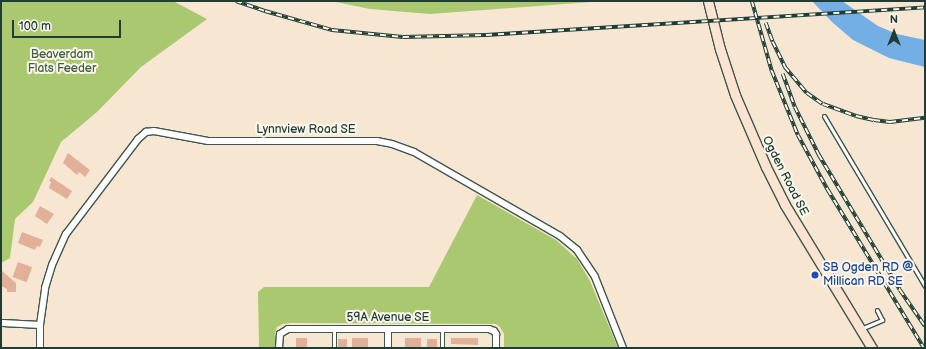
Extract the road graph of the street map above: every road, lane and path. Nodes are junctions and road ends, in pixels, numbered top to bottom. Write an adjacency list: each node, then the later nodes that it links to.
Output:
1 (708, 1): 10 (street, Ogden Road SE)
2 (824, 116): 3 (lane)
3 (925, 286)
4 (877, 310): 10 (lane)
5 (3, 323): 6 (street)
6 (40, 324): 11 (street, Lynnview Road SE); 17 (street, Lynnview Road SE)
7 (334, 329): 8 (street, 59A Avenue SE); 12 (street, 59A Avenue SE); 13 (lane)
8 (388, 329): 9 (street, 59A Avenue SE); 14 (street)
9 (442, 329): 15 (lane); 16 (street, 59A Avenue SE)
10 (861, 329): 18 (street, Ogden Road SE)
11 (40, 348)
12 (279, 348)
13 (334, 348)
14 (388, 348)
15 (442, 348)
16 (496, 348)
17 (624, 348)
18 (872, 348)

